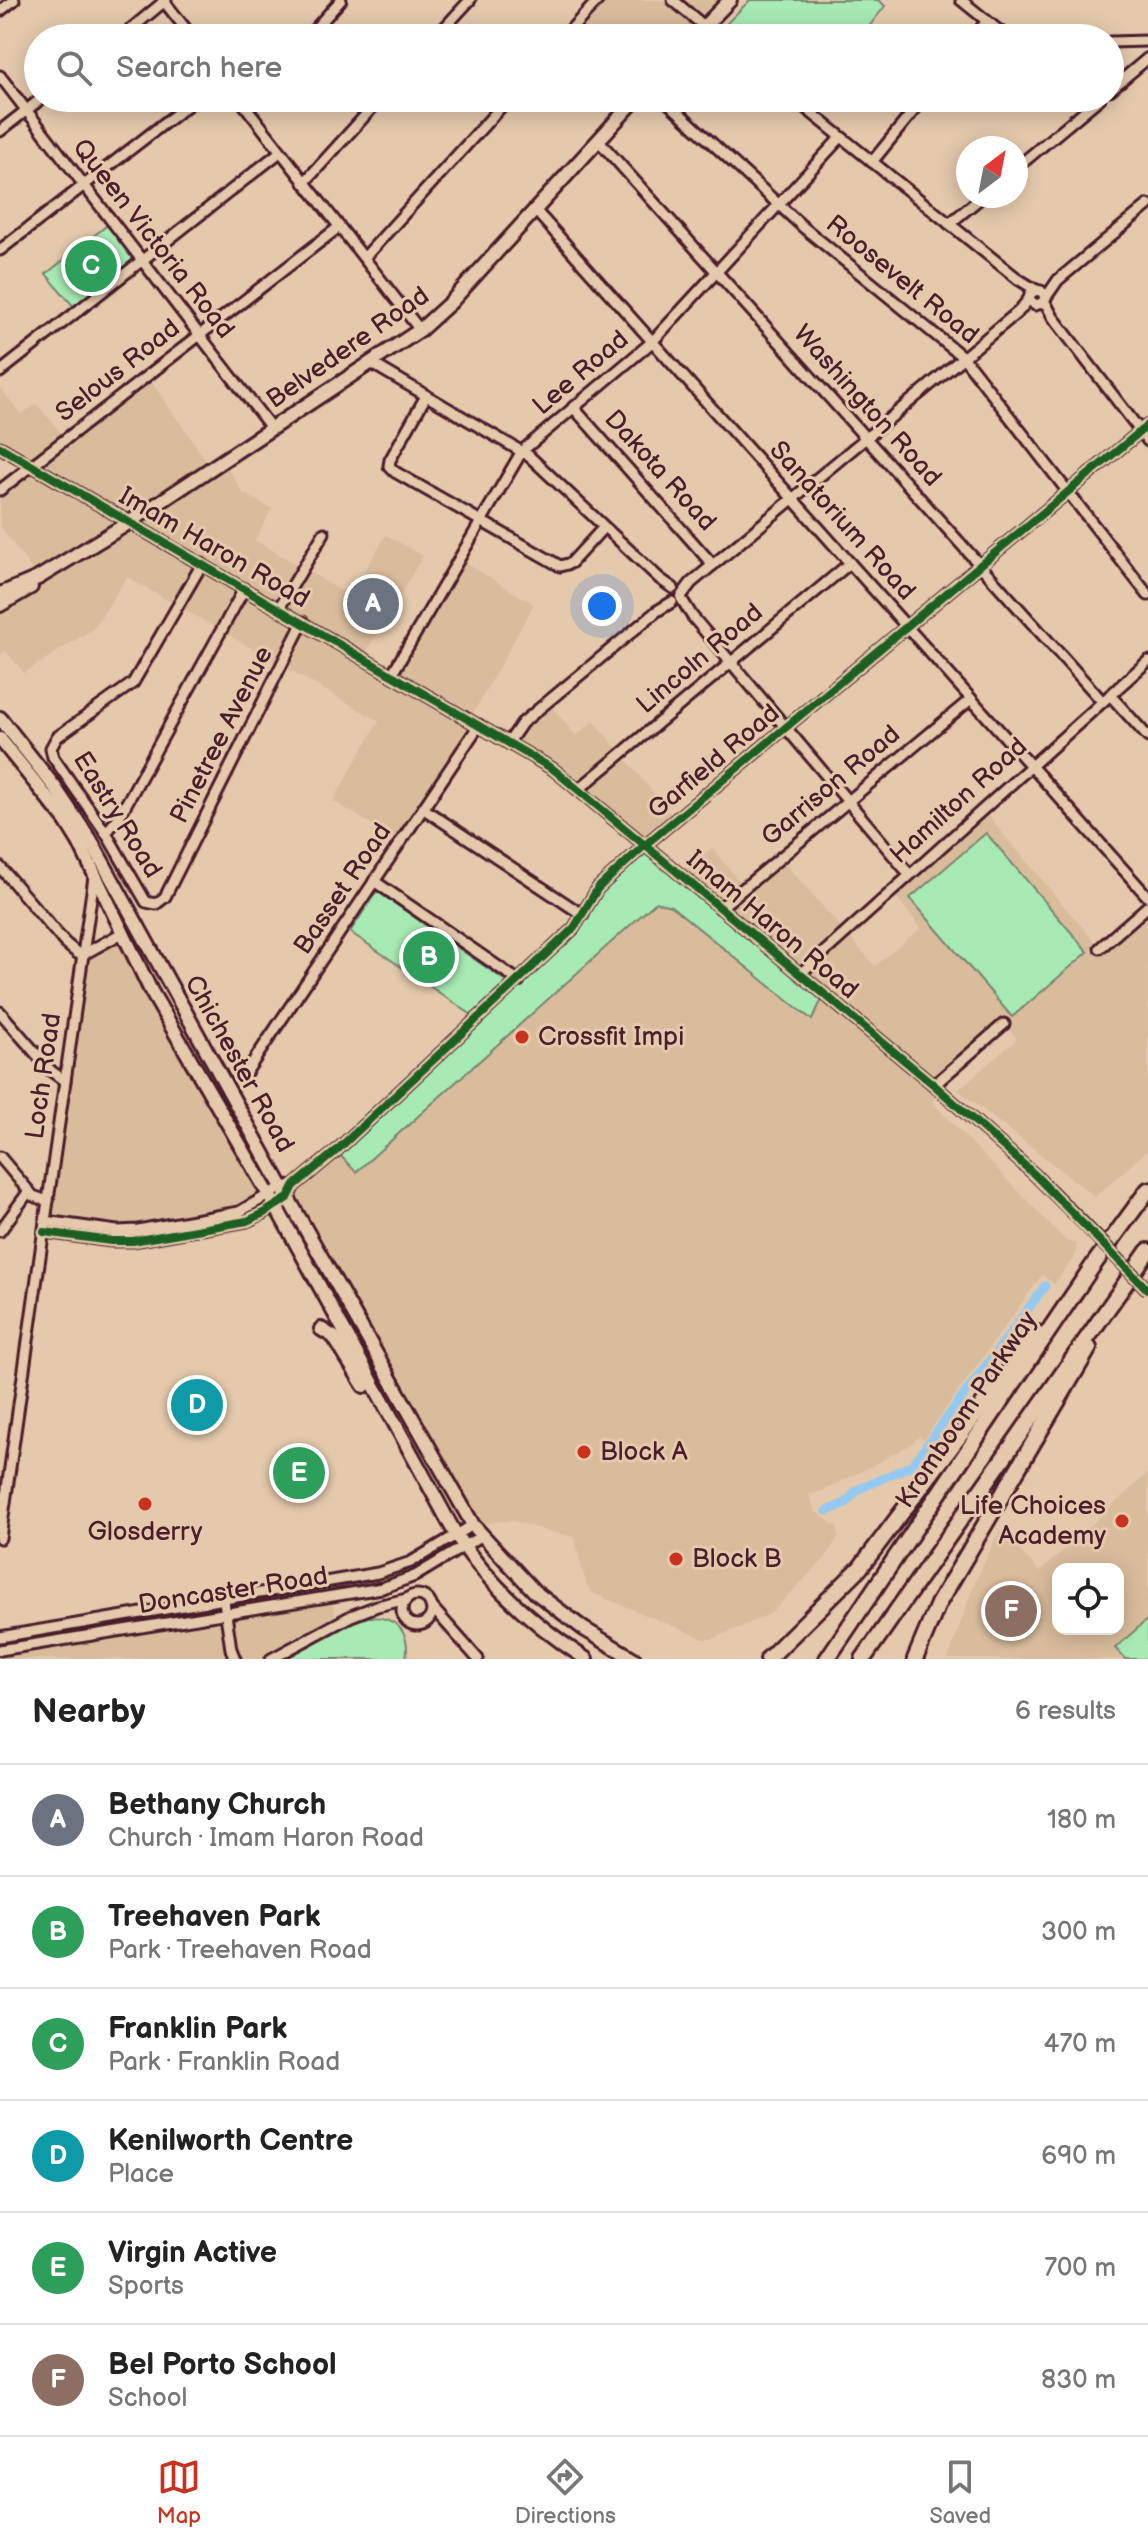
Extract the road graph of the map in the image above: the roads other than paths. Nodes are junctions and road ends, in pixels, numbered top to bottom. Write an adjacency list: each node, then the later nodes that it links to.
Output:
1 (14, 0): 9 (street)
2 (341, 0): 13 (street)
3 (470, 0): 14 (street)
4 (598, 0): 15 (street)
5 (673, 0): 16 (street)
6 (730, 0): 17 (main road)
7 (961, 0): 10 (street)
8 (165, 1): 11 (street); 12 (street)
9 (0, 11)
10 (987, 21): 18 (street); 19 (street)
11 (137, 24)
12 (182, 24)
13 (320, 24)
14 (448, 24)
15 (576, 24)
16 (701, 24)
17 (707, 24)
18 (985, 24)
19 (991, 24)
20 (1148, 41): 21 (street)
21 (1124, 42)
22 (1148, 58): 24 (street)
23 (0, 76): 25 (street, Queen Victoria Road)
24 (1124, 78)
25 (24, 106)
26 (24, 112): 37 (street)
27 (29, 112): 44 (street, Queen Victoria Road)
28 (179, 112): 44 (street)
29 (254, 112): 40 (street)
30 (368, 112): 43 (street)
31 (496, 112): 52 (street)
32 (621, 112): 39 (main road, Belvedere Road)
33 (678, 112): 45 (street, Roosevelt Road)
34 (810, 112): 38 (street)
35 (913, 112): 42 (street)
36 (1083, 112): 41 (street)
37 (0, 131)
38 (841, 137): 42 (street); 45 (street, Lee Road)
39 (598, 140): 48 (main road, Belvedere Road); 54 (street, Washington Road)
40 (280, 152): 43 (street); 53 (street)
41 (1028, 158)
42 (872, 162): 49 (street)
43 (304, 183): 50 (street)
44 (84, 185): 51 (street); 53 (street, Queen Victoria Road)
45 (779, 205): 54 (street, Lee Road); 59 (street, Roosevelt Road)
46 (1148, 205): 55 (street)
47 (968, 208): 49 (street)
48 (535, 210): 56 (main road, Belvedere Road); 58 (street, Sanatorium Road)
49 (949, 224): 55 (street)
50 (339, 227): 52 (street); 57 (street, Selous Road)
51 (0, 250)
52 (364, 258): 56 (street)
53 (141, 260): 57 (street, Queen Victoria Road); 61 (street)
54 (717, 272): 58 (street, Lee Road); 66 (street, Washington Road)
55 (1037, 298): 59 (street); 64 (street)
56 (420, 330): 60 (main road, Belvedere Road)
57 (200, 335): 65 (street, Queen Victoria Road); 70 (street, Selous Road)
58 (652, 342): 63 (street, Lee Road); 73 (street, Sanatorium Road)
59 (964, 358): 66 (street); 72 (street, Roosevelt Road)
60 (371, 363): 62 (street); 65 (main road, Belvedere Road)
61 (0, 372)
62 (426, 396): 69 (street); 75 (street)
63 (573, 407): 69 (street, Lee Road); 80 (street, Dakota Road)
64 (1144, 428): 67 (street); 72 (street, Garfield Road)
65 (272, 429): 74 (main road, Belvedere Road)
66 (866, 439): 73 (street); 81 (street, Washington Road)
67 (1148, 441)
68 (0, 447): 70 (street, Imam Haron Road)
69 (522, 451): 75 (street, Lee Road); 76 (street)
70 (33, 465): 71 (street, Selous Road); 74 (street, Imam Haron Road)
71 (0, 490)
72 (1069, 492): 81 (street, Garfield Road); 85 (street, Roosevelt Road)
73 (793, 499): 78 (street, Sanatorium Road); 80 (street)
74 (130, 522): 79 (street, Imam Haron Road); 82 (main road, Belvedere Road)
75 (481, 522): 76 (street); 93 (street, Lee Road)
76 (604, 527): 86 (street)
77 (324, 533): 88 (street)
78 (850, 563): 90 (street, Sanatorium Road); 92 (street, Lincoln Road)
79 (202, 564): 83 (street, Imam Haron Road); 106 (street, Eastry Road)
80 (713, 565): 86 (street)
81 (980, 565): 90 (street, Garfield Road); 94 (street, Washington Road)
82 (38, 578): 84 (main road, Belvedere Road); 87 (main road, Belvedere Road)
83 (244, 589): 88 (street, Imam Haron Road); 106 (street)
84 (0, 594)
85 (1148, 595)
86 (675, 596): 92 (street); 101 (street)
87 (0, 605)
88 (279, 608): 89 (street, Imam Haron Road)
89 (303, 622): 93 (street, Imam Haron Road); 113 (street, Pinetree Avenue)
90 (907, 627): 95 (street, Sanatorium Road); 98 (street, Garfield Road)
91 (1148, 661): 94 (street, Hamilton Road)
92 (731, 662): 98 (street); 103 (street, Lincoln Road)
93 (392, 674): 97 (street, Imam Haron Road)
94 (1106, 698): 99 (street, Washington Road); 102 (street, Hamilton Road)
95 (971, 699): 102 (street, Sanatorium Road); 104 (street, Garrison Road)
96 (0, 718): 128 (main road, Chichester Road)
97 (479, 725): 101 (street, Imam Haron Road); 105 (street, Basset Road)
98 (786, 727): 104 (street); 107 (street, Garfield Road)
99 (1148, 737)
100 (0, 739): 109 (main road, Chichester Road)
101 (509, 742): 103 (street, Imam Haron Road)
102 (1031, 766): 110 (street, Hamilton Road); 112 (street, Sanatorium Road)
103 (578, 790): 107 (street, Imam Haron Road)
104 (848, 802): 110 (street); 115 (street, Garrison Road)
105 (424, 809): 111 (street, Basset Road); 116 (street)
106 (106, 833): 113 (street, Eastry Road)
107 (645, 845): 115 (street, Imam Haron Road); 116 (street, Garfield Road)
108 (0, 867): 119 (street)
109 (94, 874): 117 (main road, Chichester Road); 119 (street, Loch Road)
110 (909, 874): 120 (street, Hamilton Road)
111 (374, 881): 121 (street); 124 (street, Basset Road)
112 (1148, 897)
113 (152, 904)
114 (1148, 906): 118 (street)
115 (720, 908): 120 (street, Imam Haron Road)
116 (583, 915): 121 (street, Garfield Road)
117 (122, 933): 119 (street); 132 (main road, Chichester Road)
118 (1100, 948)
119 (84, 954): 125 (street, Loch Road)
120 (800, 974): 126 (street, Imam Haron Road)
121 (519, 981): 128 (street, Garfield Road)
122 (0, 1012): 125 (street)
123 (1004, 1024): 126 (street)
124 (243, 1077)
125 (65, 1081): 131 (street, Loch Road)
126 (934, 1085): 138 (street, Imam Haron Road, bridge)
127 (0, 1157): 130 (street)
128 (288, 1190): 132 (street, Garfield Road); 141 (main road, Chichester Road)
129 (1148, 1190): 137 (highway, Kromboom Parkway)
130 (29, 1191): 131 (street); 134 (street)
131 (48, 1201): 133 (street, Loch Road)
132 (271, 1201): 133 (street, Garfield Road); 135 (street, Garfield Road); 140 (main road, Chichester Road)
133 (45, 1221): 135 (street, Loch Road)
134 (0, 1231)
135 (44, 1232): 143 (street, Loch Road)
136 (1148, 1252): 162 (highway, Kromboom Parkway); 163 (highway)
137 (1094, 1264): 160 (highway); 161 (highway, Kromboom Parkway)
138 (1148, 1290)
139 (321, 1329): 140 (main road)
140 (381, 1401): 142 (main road, Chichester Road)
141 (477, 1531): 142 (street, Doncaster Road); 144 (street, Doncaster Road); 159 (main road)
142 (456, 1535): 144 (main road); 146 (street, Doncaster Road)
143 (0, 1538)
144 (464, 1547): 149 (street, Doncaster Road); 158 (main road)
145 (407, 1599): 147 (street); 148 (street); 150 (street)
146 (224, 1601): 149 (street); 153 (street, Doncaster Road)
147 (431, 1606): 151 (street); 152 (street)
148 (371, 1609): 150 (street); 156 (street)
149 (226, 1615): 154 (street, Doncaster Road); 155 (street)
150 (404, 1615): 151 (street)
151 (427, 1621): 152 (street)
152 (458, 1636): 157 (street)
153 (0, 1637)
154 (0, 1650)
155 (235, 1659)
156 (271, 1659)
157 (478, 1659)
158 (586, 1659)
159 (634, 1659)
160 (768, 1659)
161 (827, 1659)
162 (863, 1659)
163 (915, 1659)

